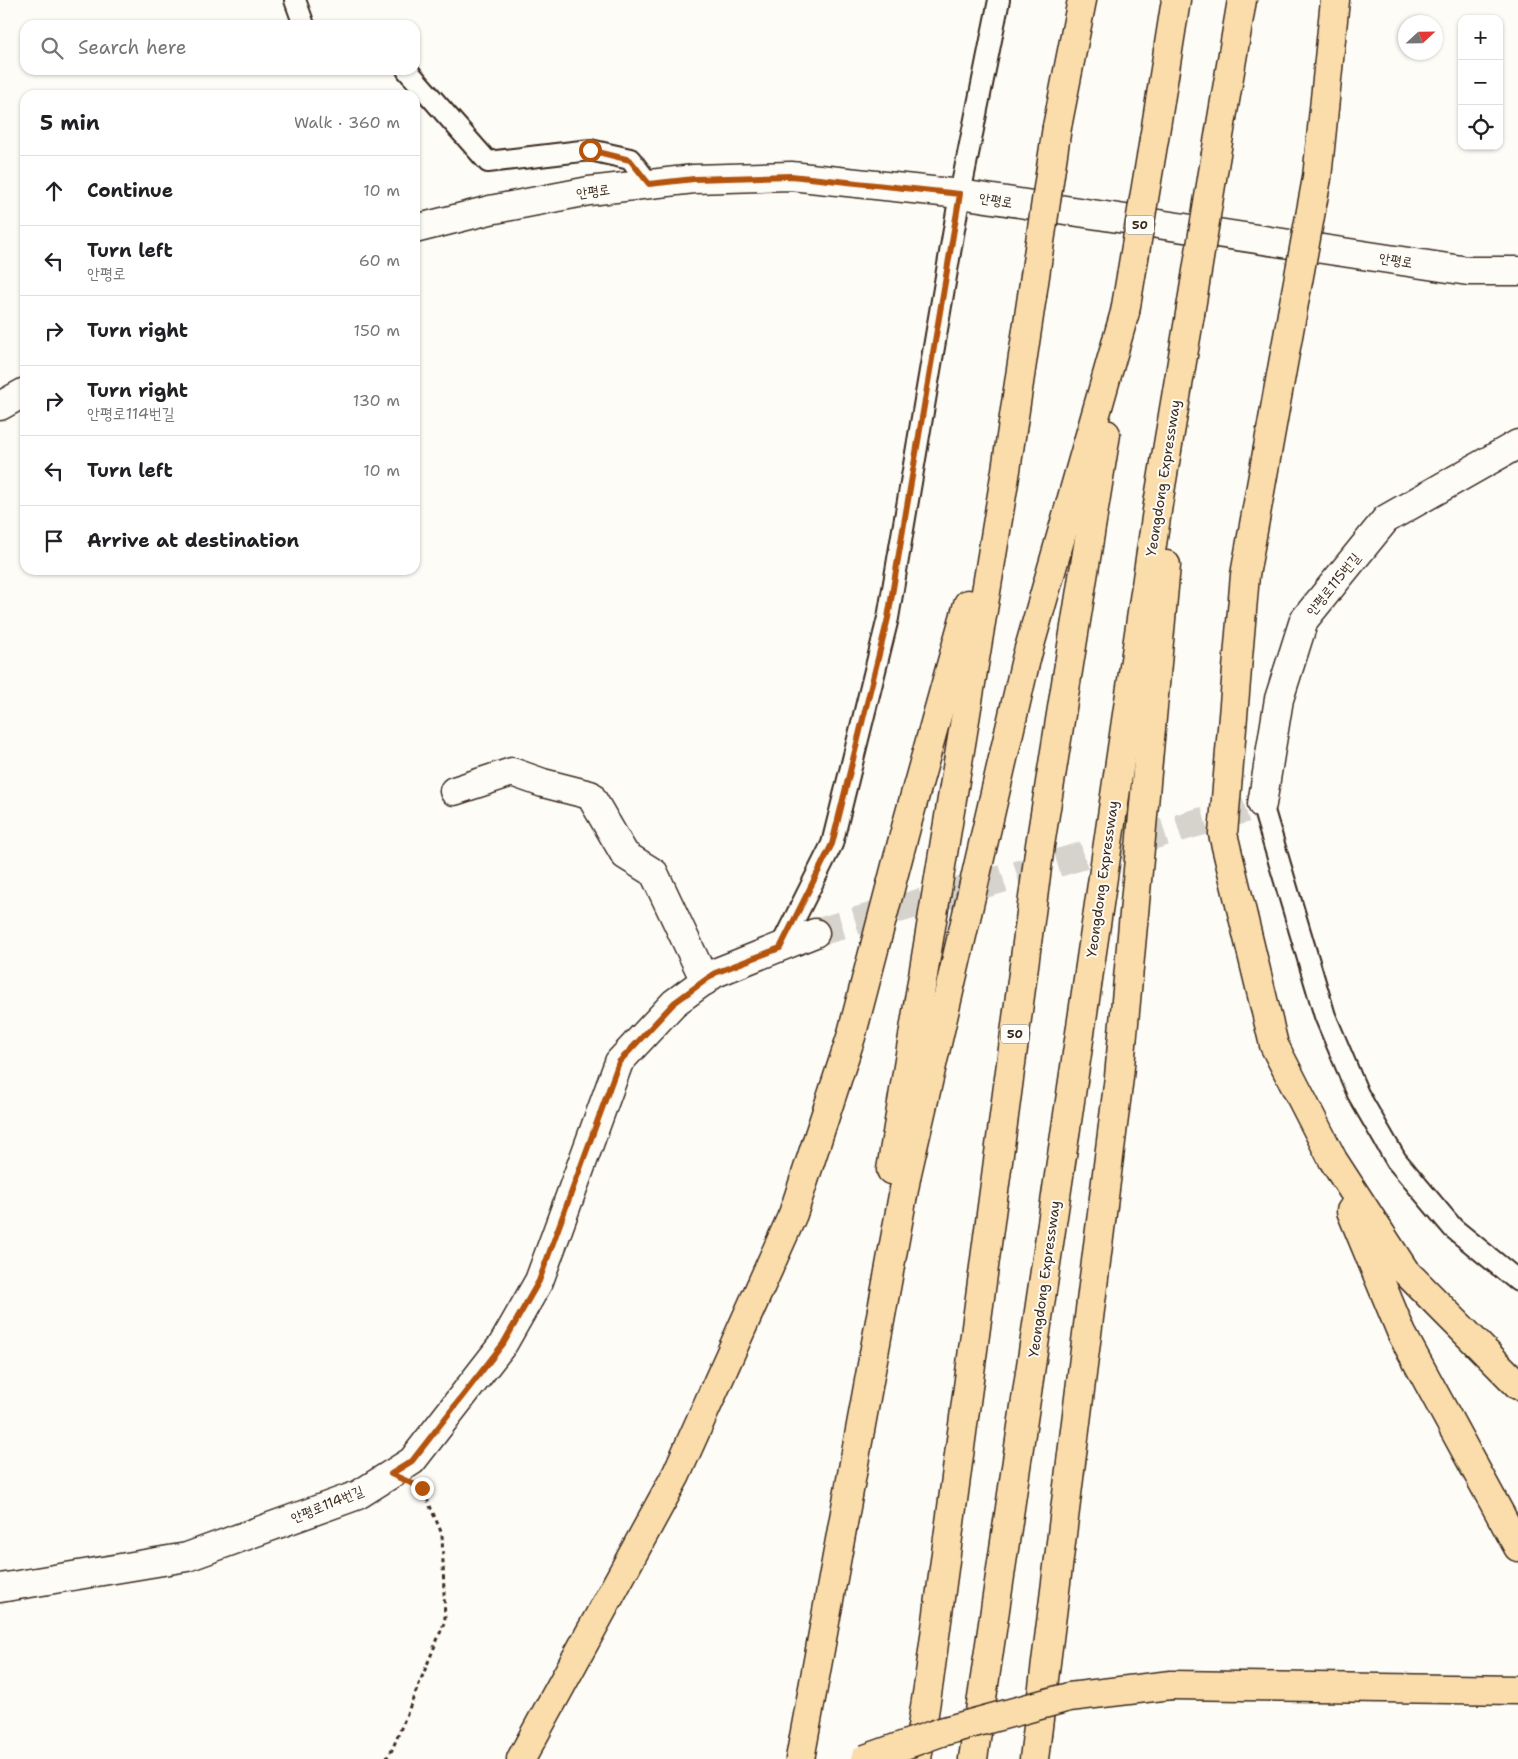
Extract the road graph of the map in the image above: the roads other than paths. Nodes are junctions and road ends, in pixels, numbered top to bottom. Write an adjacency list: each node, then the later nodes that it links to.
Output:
1 (295, 0): 7 (lane)
2 (999, 0): 10 (lane)
3 (1082, 0): 18 (highway, bridge)
4 (1176, 0): 13 (highway, 50, bridge)
5 (1242, 0): 14 (highway, Yeongdong Expressway, bridge)
6 (1335, 0): 24 (highway, bridge)
7 (302, 20)
8 (411, 75): 9 (lane)
9 (649, 184): 10 (street, 안평로); 11 (street, 안평로)
10 (960, 194): 12 (street, 안평로); 22 (lane)
11 (420, 228)
12 (1518, 271)
13 (1125, 312): 32 (highway); 34 (highway, 50)
14 (1190, 314): 35 (highway, Yeongdong Expressway); 36 (highway)
15 (20, 395): 16 (street)
16 (0, 406)
17 (1518, 444): 20 (street, 안평로115번길)
18 (1006, 470): 30 (highway); 31 (highway)
19 (454, 791): 23 (street)
20 (1262, 804): 25 (lane)
21 (815, 933): 22 (street, 안평로114번길)
22 (780, 948): 23 (street, 안평로114번길)
23 (705, 981): 28 (street, 안평로114번길)
24 (1311, 1116): 26 (highway); 27 (highway)
25 (1518, 1281)
26 (1518, 1385)
27 (1518, 1547)
28 (0, 1588)
29 (1518, 1690): 33 (highway, bridge)
30 (521, 1759)
31 (784, 1759)
32 (800, 1759)
33 (865, 1759)
34 (917, 1759)
35 (973, 1759)
36 (1034, 1759)

